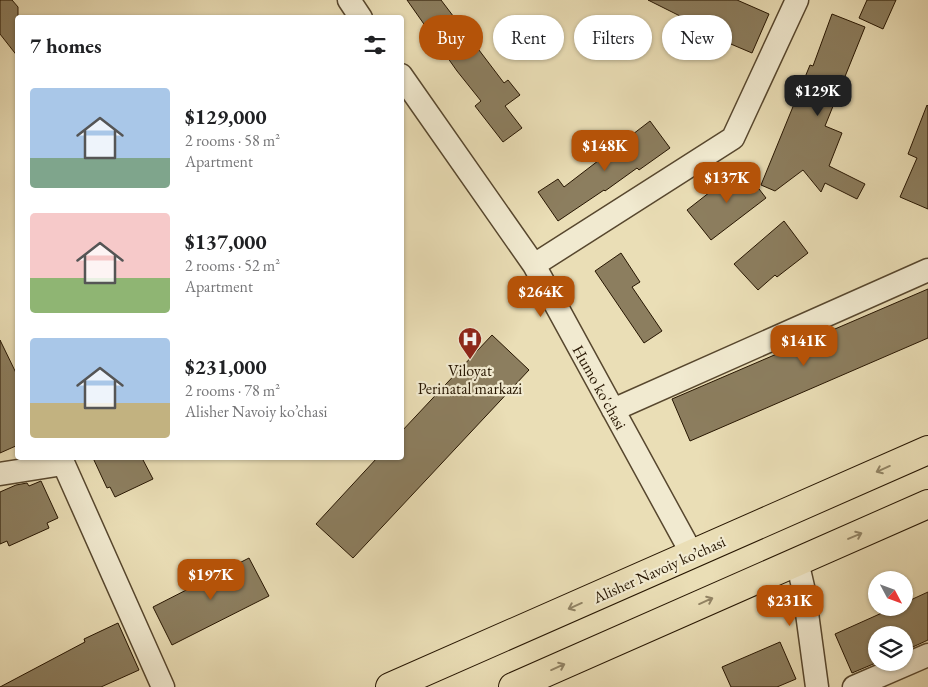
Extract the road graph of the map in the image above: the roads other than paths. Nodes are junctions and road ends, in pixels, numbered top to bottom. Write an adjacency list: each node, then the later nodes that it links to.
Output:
1 (349, 0): 3 (street)
2 (797, 0): 5 (street)
3 (359, 15)
4 (404, 79): 5 (street, Humo ko'chasi)
5 (534, 266): 7 (street, Humo ko'chasi)
6 (928, 270): 7 (street)
7 (613, 410): 12 (street, Humo ko'chasi)
8 (928, 450): 12 (main road, Alisher Navoiy ko’chasi, one-way to 12)
9 (62, 461): 10 (street); 15 (street)
10 (0, 474)
11 (928, 504): 13 (main road, one-way to 11)
12 (692, 554): 16 (main road, Alisher Navoiy ko’chasi, one-way to 16)
13 (797, 561): 17 (main road, one-way to 13); 18 (street)
14 (928, 655): 19 (street)
15 (163, 687)
16 (390, 687)
17 (514, 687)
18 (817, 687)
19 (854, 687)

